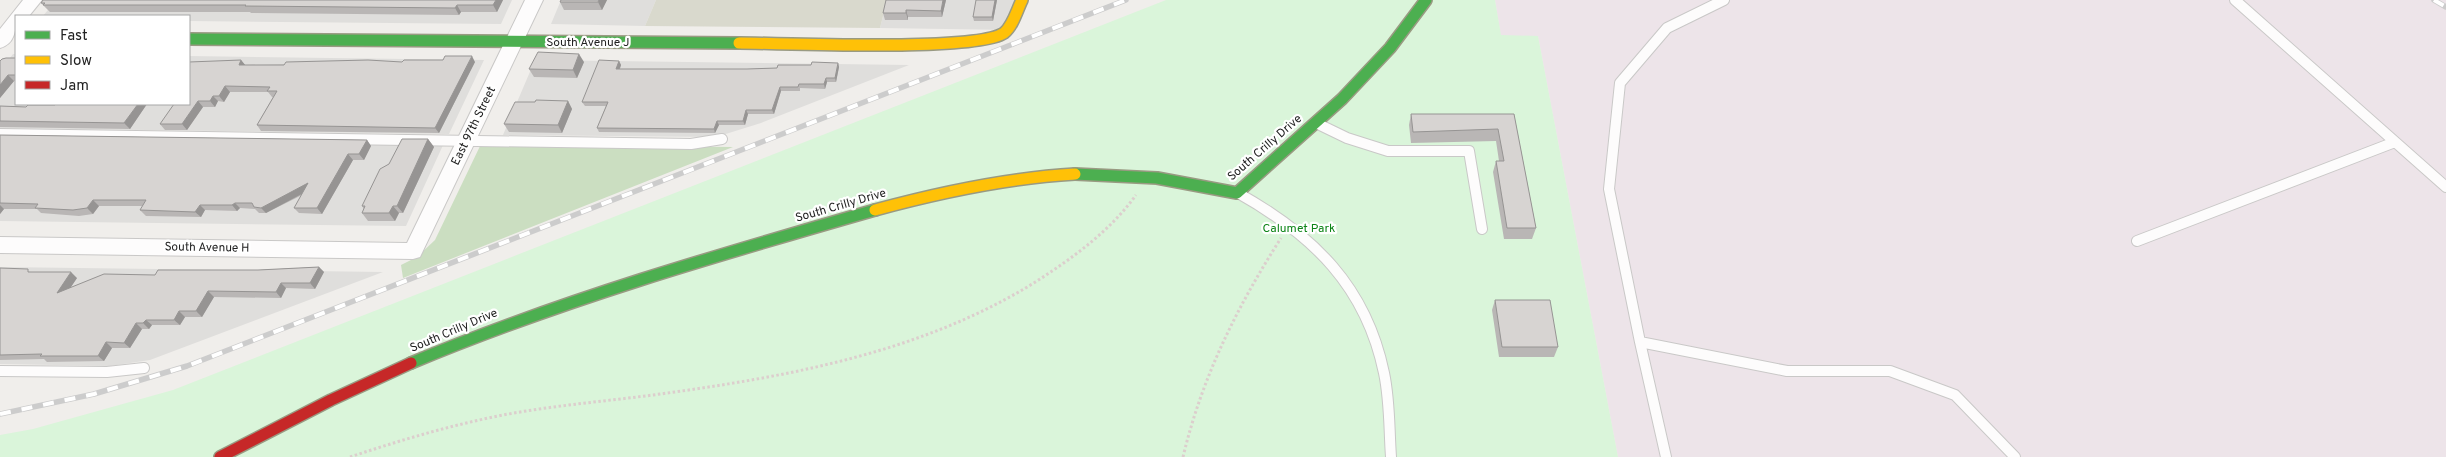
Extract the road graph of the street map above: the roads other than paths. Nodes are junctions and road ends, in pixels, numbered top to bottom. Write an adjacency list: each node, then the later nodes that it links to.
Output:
1 (33, 0): 7 (street)
2 (534, 0): 11 (street, East 97th Street)
3 (1022, 0): 11 (street, South Avenue J)
4 (1426, 0): 12 (street, South Crilly Drive)
5 (1724, 0): 23 (lane)
6 (2235, 0): 16 (lane)
7 (21, 15)
8 (15, 23): 9 (street)
9 (5, 38)
10 (190, 39): 11 (street, South Avenue J)
11 (514, 43): 15 (street, East 97th Street)
12 (1315, 123): 18 (street, South Crilly Drive); 19 (lane)
13 (0, 134): 15 (lane)
14 (722, 139): 15 (lane)
15 (467, 140): 22 (street, East 97th Street)
16 (2395, 142): 17 (lane); 20 (lane)
17 (2446, 187)
18 (1237, 193): 26 (street, South Crilly Drive); 27 (lane)
19 (1482, 229)
20 (2137, 242)
21 (0, 246): 22 (street, South Avenue H)
22 (414, 251)
23 (1640, 342): 28 (lane); 29 (lane)
24 (144, 368): 25 (lane)
25 (0, 371)
26 (220, 457)
27 (1391, 457)
28 (1666, 457)
29 (2015, 457)

